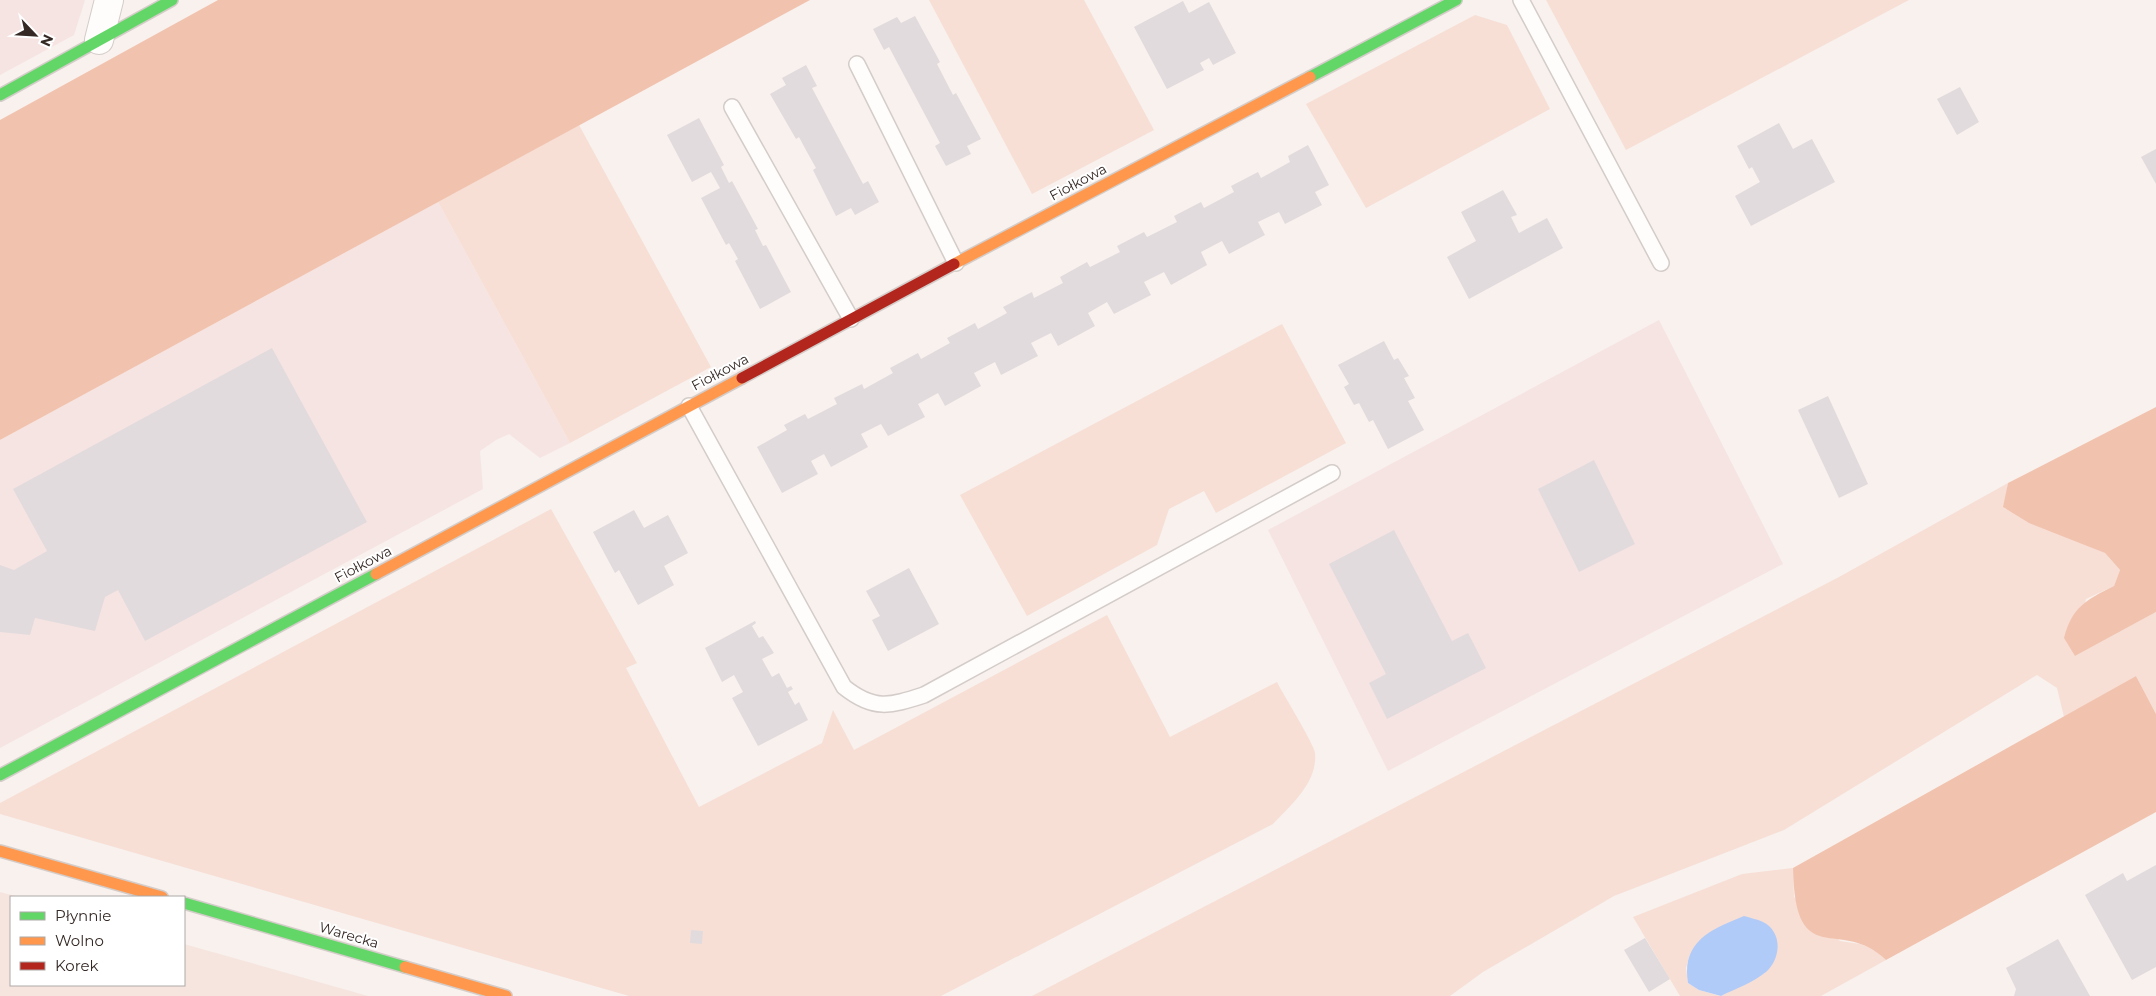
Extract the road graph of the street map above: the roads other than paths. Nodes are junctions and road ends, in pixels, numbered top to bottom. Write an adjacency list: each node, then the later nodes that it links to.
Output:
1 (109, 0): 5 (street)
2 (172, 0): 5 (street)
3 (1456, 0): 9 (street, Fiołkowa)
4 (1521, 0): 10 (lane)
5 (99, 40): 7 (street)
6 (857, 64): 9 (lane)
7 (0, 95)
8 (732, 107): 11 (lane)
9 (956, 263): 11 (street, Fiołkowa)
10 (1661, 263)
11 (851, 319): 12 (street, Fiołkowa)
12 (689, 406): 13 (lane); 14 (street, Fiołkowa)
13 (1332, 473)
14 (0, 775)
15 (0, 851): 16 (street)
16 (158, 896)
17 (185, 903): 18 (street, Warecka)
18 (506, 996)

